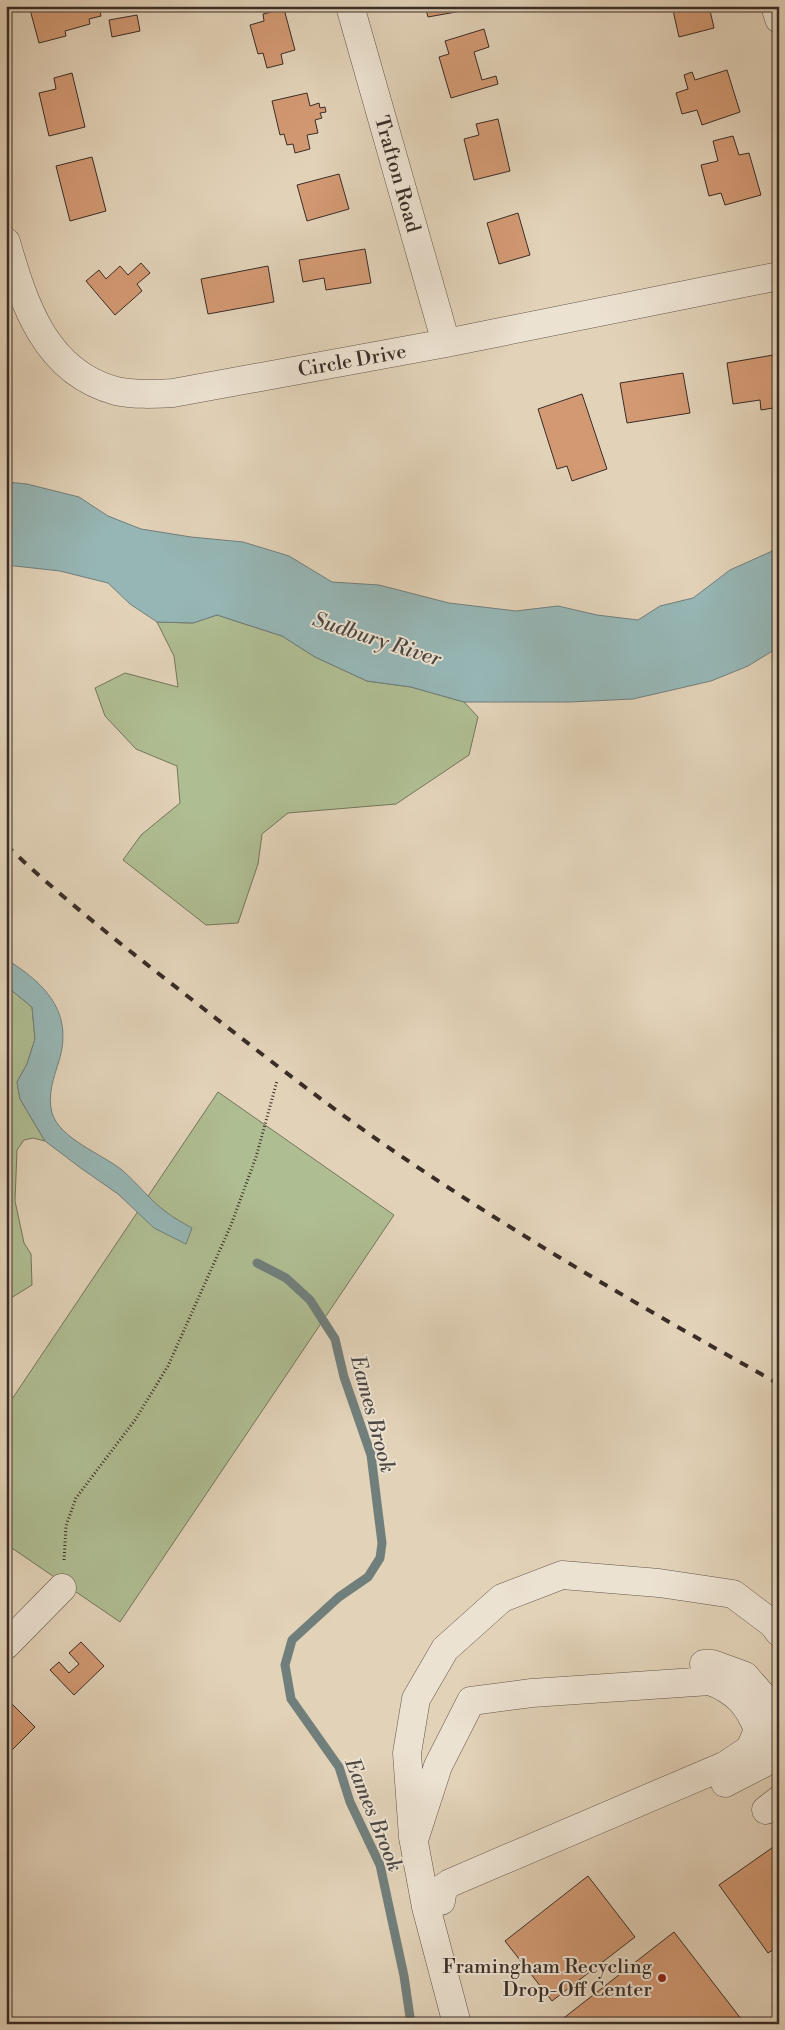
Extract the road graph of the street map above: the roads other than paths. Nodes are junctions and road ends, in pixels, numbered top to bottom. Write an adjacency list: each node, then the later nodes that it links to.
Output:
1 (350, 6): 6 (street, Trafton Road)
2 (775, 6): 3 (street)
3 (779, 19)
4 (6, 242): 6 (street, Circle Drive)
5 (779, 276): 6 (street, Circle Drive)
6 (446, 343)
7 (62, 1588): 9 (street)
8 (779, 1632): 10 (street)
9 (6, 1645)
10 (414, 1840): 11 (street); 11 (street)
11 (434, 1904): 12 (street)
12 (457, 2024)

